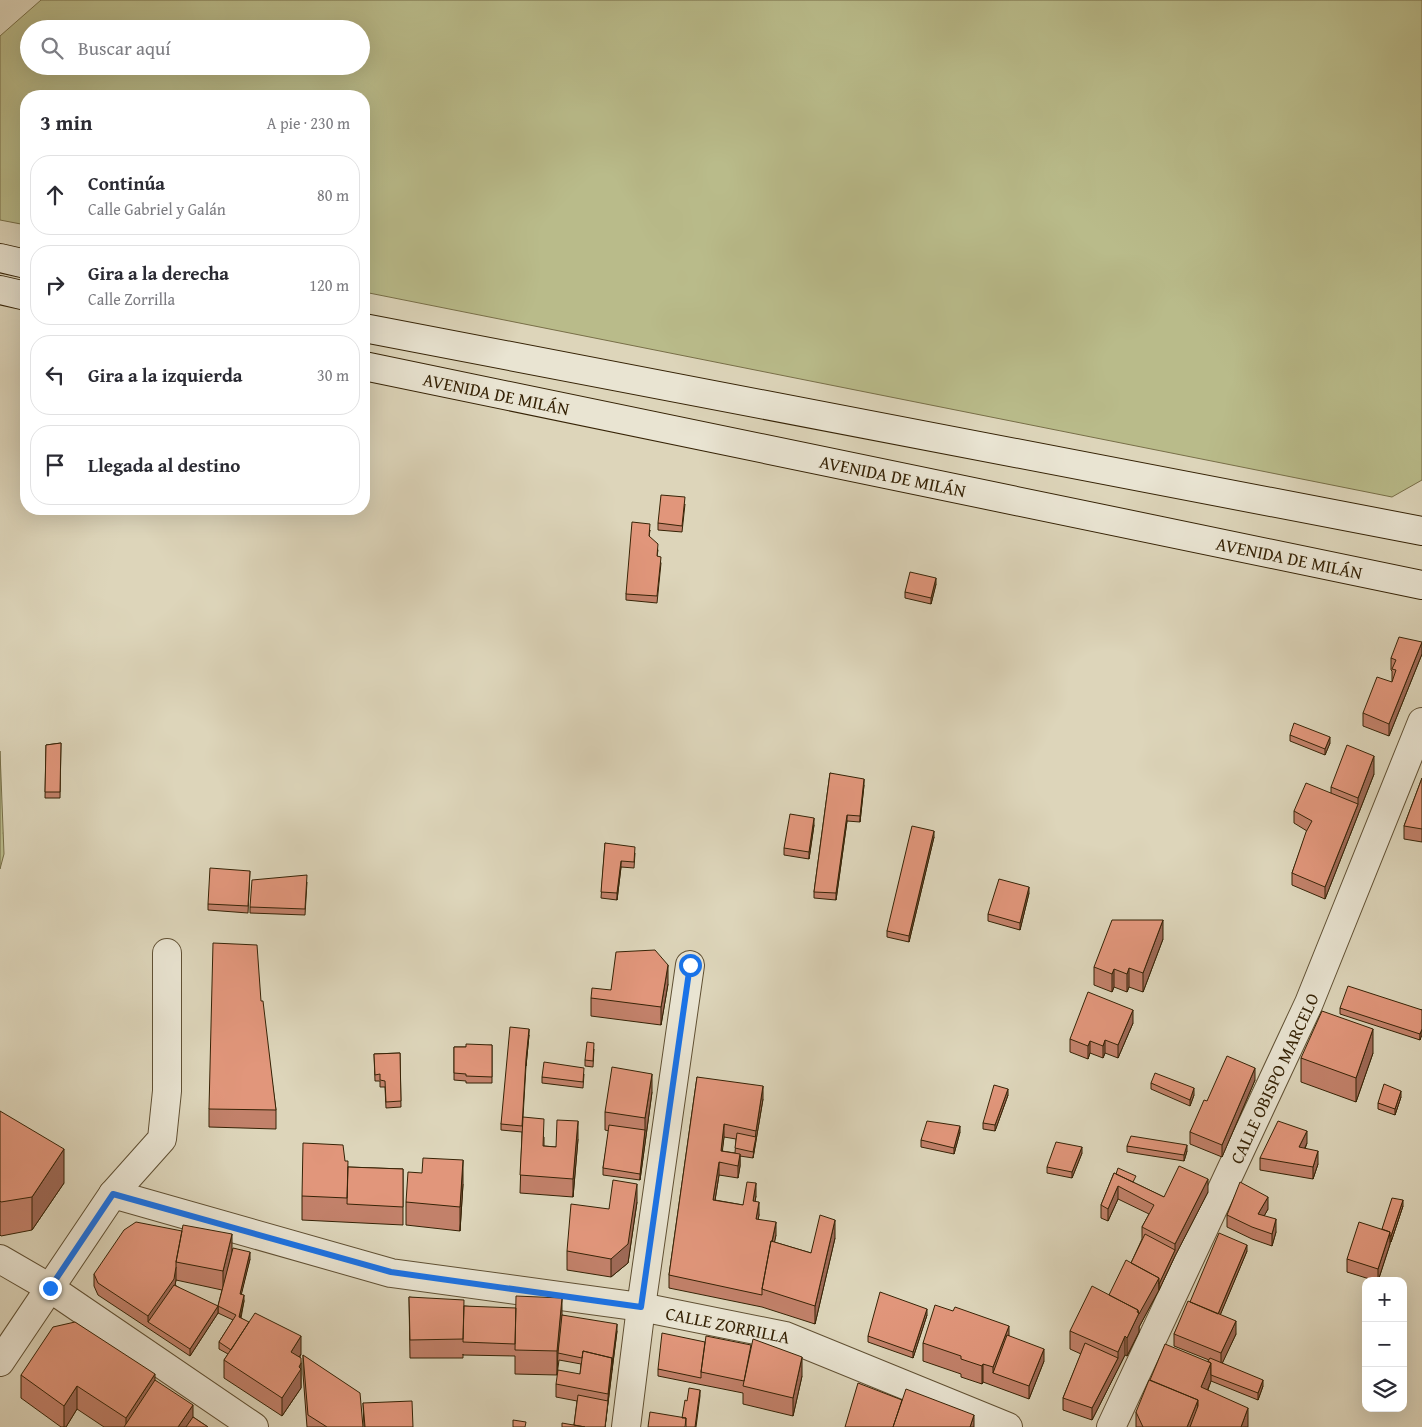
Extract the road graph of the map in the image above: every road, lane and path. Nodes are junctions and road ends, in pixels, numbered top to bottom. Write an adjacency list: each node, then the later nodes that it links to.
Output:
1 (0, 258): 2 (street)
2 (20, 263)
3 (0, 290): 4 (street)
4 (20, 295)
5 (370, 329): 7 (street)
6 (370, 367): 8 (street, AVENIDA DE MILÁN)
7 (1422, 531)
8 (1422, 585)
9 (1422, 722): 20 (street, CALLE OBISPO MARCELO)
10 (167, 953): 12 (street)
11 (690, 965): 15 (street)
12 (113, 1194): 14 (street); 15 (street, CALLE ZORRILLA)
13 (0, 1259): 14 (street)
14 (50, 1288): 16 (street); 17 (street)
15 (641, 1307): 18 (street); 19 (street, CALLE ZORRILLA)
16 (0, 1362)
17 (254, 1427)
18 (626, 1427)
19 (1008, 1427)
20 (1111, 1427)

